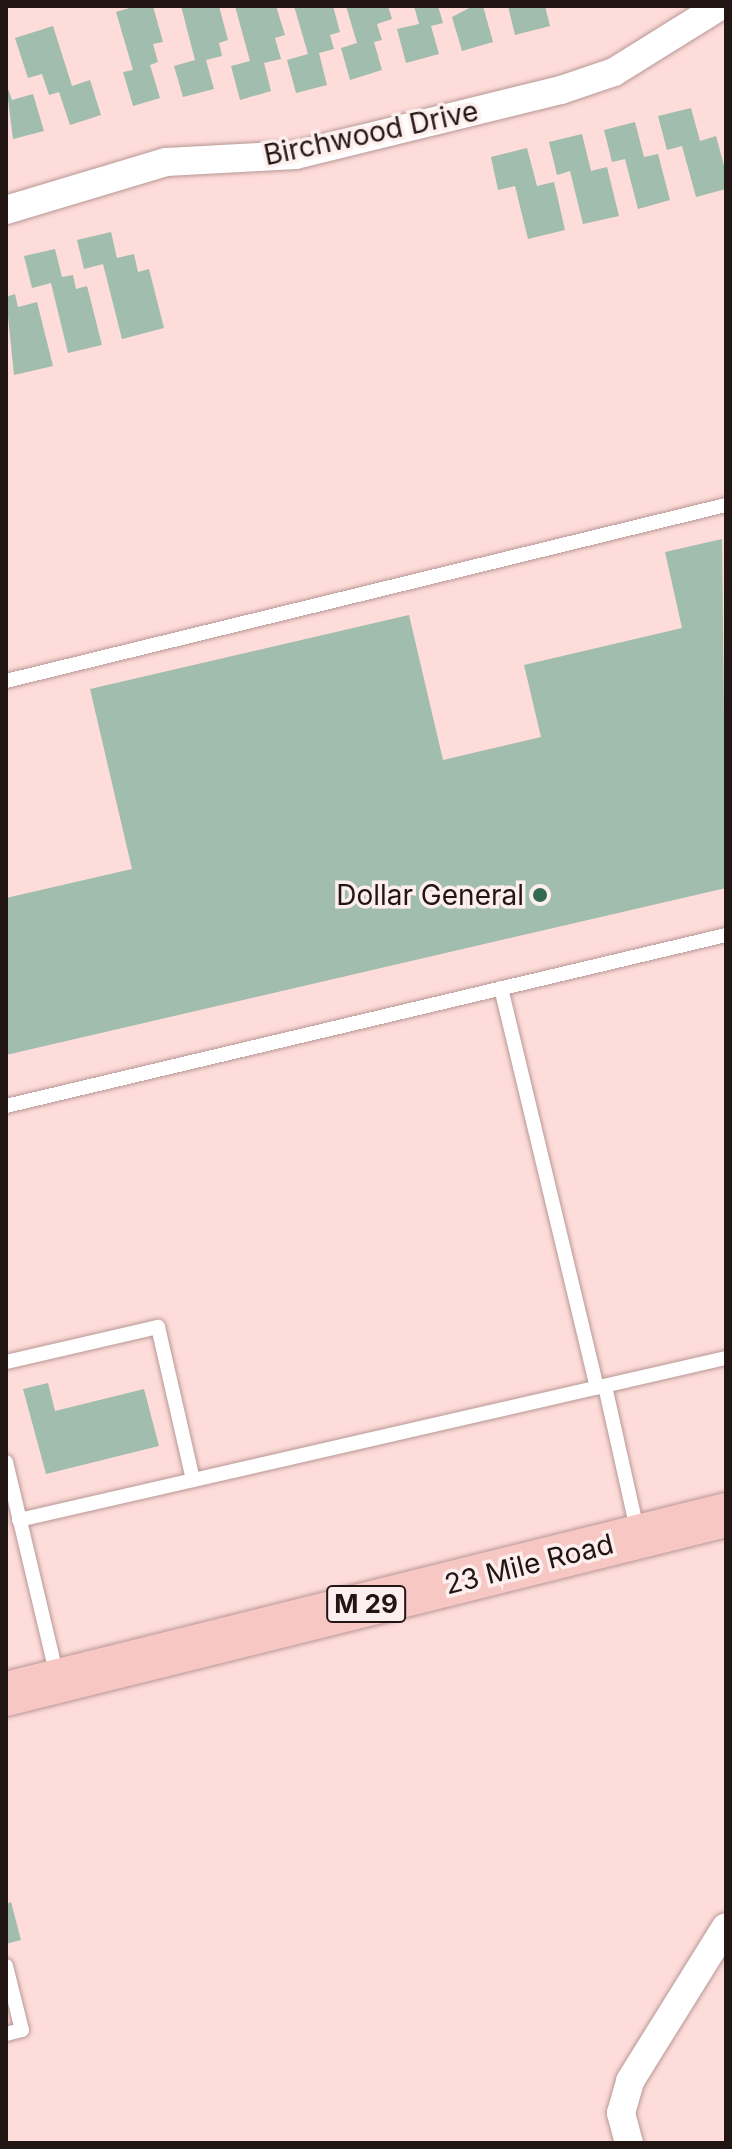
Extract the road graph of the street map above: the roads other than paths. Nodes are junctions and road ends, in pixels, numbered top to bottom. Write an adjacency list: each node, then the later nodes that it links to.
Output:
1 (720, 6): 2 (street, Birchwood Drive)
2 (6, 210)
3 (726, 505): 4 (lane)
4 (6, 681)
5 (726, 935): 6 (lane)
6 (501, 988): 7 (lane); 10 (lane)
7 (6, 1106)
8 (726, 1358): 10 (lane)
9 (6, 1362): 12 (lane)
10 (601, 1387): 12 (lane); 15 (lane)
11 (6, 1462): 14 (lane)
12 (193, 1480): 14 (lane)
13 (726, 1515): 15 (main road, 23 Mile Road / M 29)
14 (19, 1520): 16 (lane)
15 (638, 1537): 16 (main road, 23 Mile Road / M 29)
16 (58, 1680): 17 (main road, 23 Mile Road / M 29)
17 (6, 1694)
18 (726, 1927): 21 (street)
19 (6, 1966): 20 (lane)
20 (6, 2034)
21 (629, 2143)

